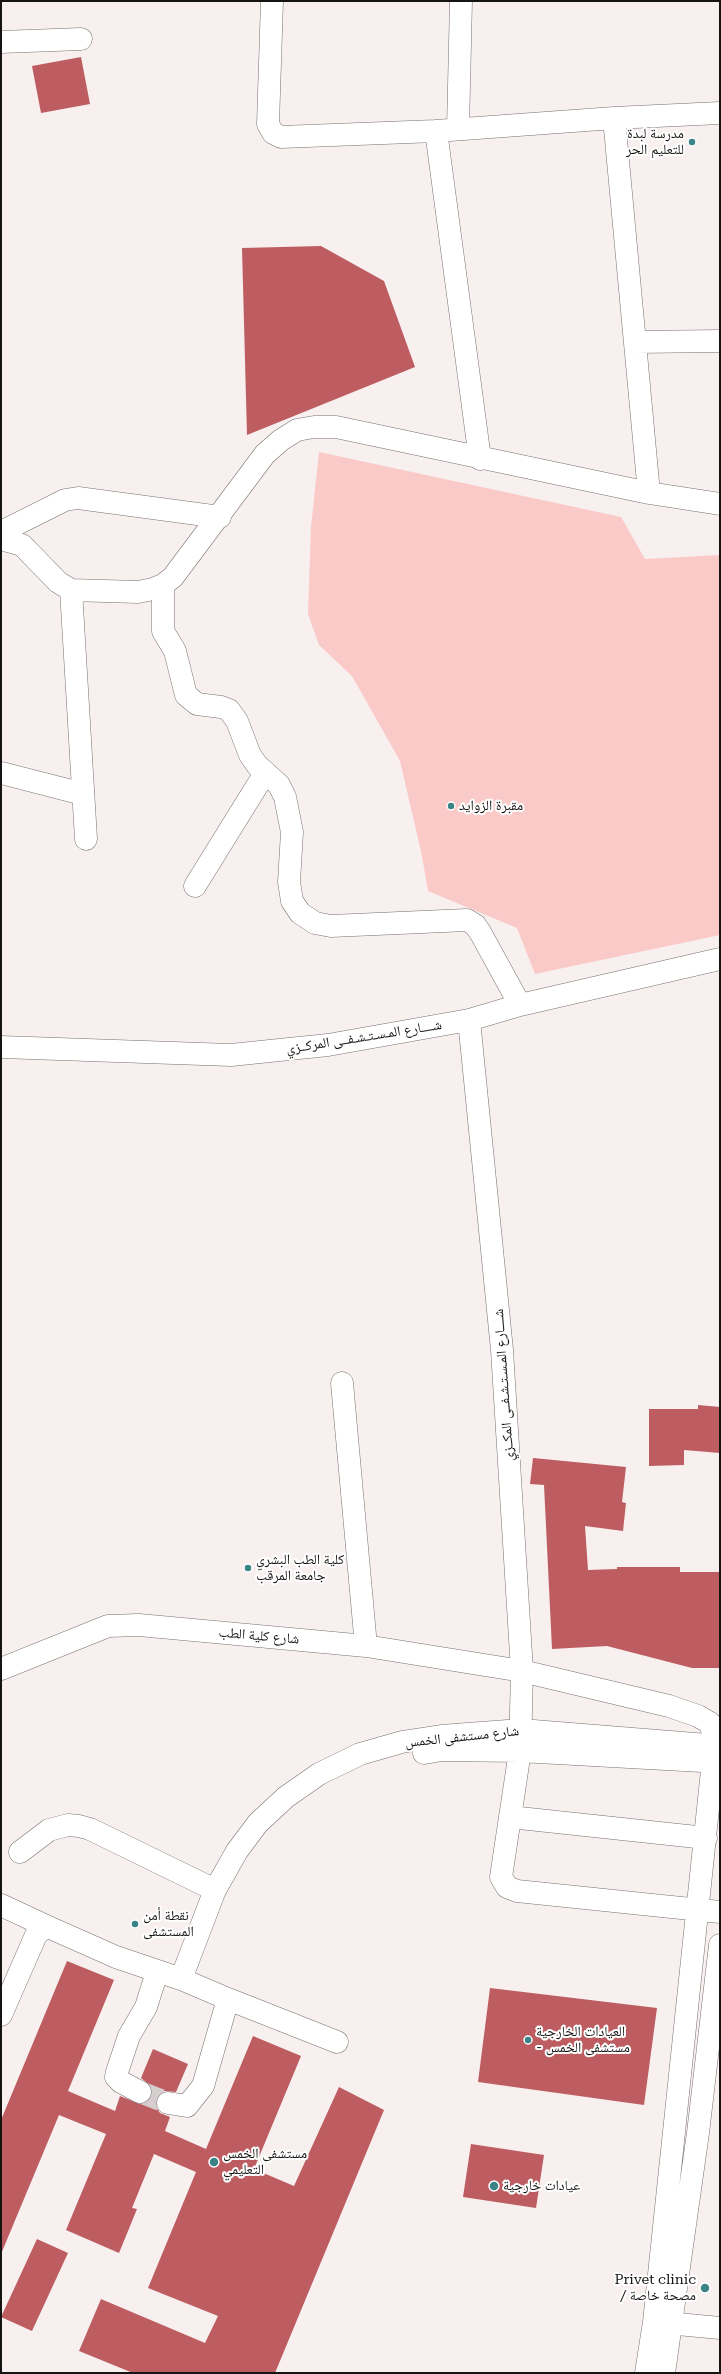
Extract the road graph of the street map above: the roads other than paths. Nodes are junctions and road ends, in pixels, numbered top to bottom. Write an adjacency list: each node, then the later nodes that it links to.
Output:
1 (272, 1): 8 (street)
2 (461, 1): 7 (street)
3 (81, 39): 4 (street)
4 (1, 42)
5 (720, 113): 6 (street)
6 (614, 118): 7 (street); 10 (street)
7 (458, 129): 8 (street)
8 (436, 131): 11 (street)
9 (720, 340): 10 (street)
10 (635, 342): 12 (street)
11 (480, 459): 12 (street); 14 (street)
12 (648, 492): 13 (street)
13 (720, 504)
14 (220, 517): 15 (street); 17 (street)
15 (1, 532)
16 (1, 538): 18 (street)
17 (163, 585): 18 (street); 20 (street)
18 (71, 590): 21 (street)
19 (1, 773): 21 (street)
20 (265, 773): 23 (street); 25 (street)
21 (83, 794): 22 (street)
22 (86, 839)
23 (195, 886)
24 (720, 959): 25 (street, شــــارع المـسـتـشـفــى المركــزي)
25 (520, 1005): 26 (street, شــــارع المـسـتـشـفــى المركــزي)
26 (469, 1020): 27 (street, شــــارع المـسـتـشـفــى المركــزي); 31 (street, شــــارع المـسـتـشـفــى المكــزي)
27 (1, 1047)
28 (342, 1383): 29 (street)
29 (366, 1646): 30 (street, شارع كلية الطب); 31 (street, شارع كلية الطب)
30 (1, 1669)
31 (522, 1670): 32 (street, شــــارع المـسـتـشـفــى المكــزي); 33 (street, شارع كلية الطب)
32 (521, 1740): 33 (street, شارع مستشفى الخمس); 34 (street, شــــارع المـسـتـشـفــى المكــزي); 37 (street, شارع مستشفى الخمس); 44 (street, شارع مستشفى الخمس)
33 (718, 1754): 35 (street)
34 (510, 1817): 35 (street); 39 (street, شــــارع المـسـتـشـفــى المكــزي)
35 (706, 1838): 39 (street)
36 (20, 1852): 37 (street)
37 (215, 1890): 44 (street, شارع مستشفى الخمس)
38 (1, 1905): 41 (street)
39 (698, 1910): 40 (street, شــــارع المـسـتـشـفــى المكــزي); 50 (street)
40 (720, 1912)
41 (46, 1926): 43 (street); 46 (street)
42 (720, 1946): 50 (street)
43 (157, 1972): 44 (street); 48 (street)
44 (187, 1981): 45 (street)
45 (228, 1999): 47 (street); 49 (street)
46 (1, 2015)
47 (337, 2042)
48 (140, 2092)
49 (168, 2104)
50 (662, 2323): 51 (street); 52 (street); 53 (street)
51 (720, 2328)
52 (646, 2373)
53 (664, 2373)

